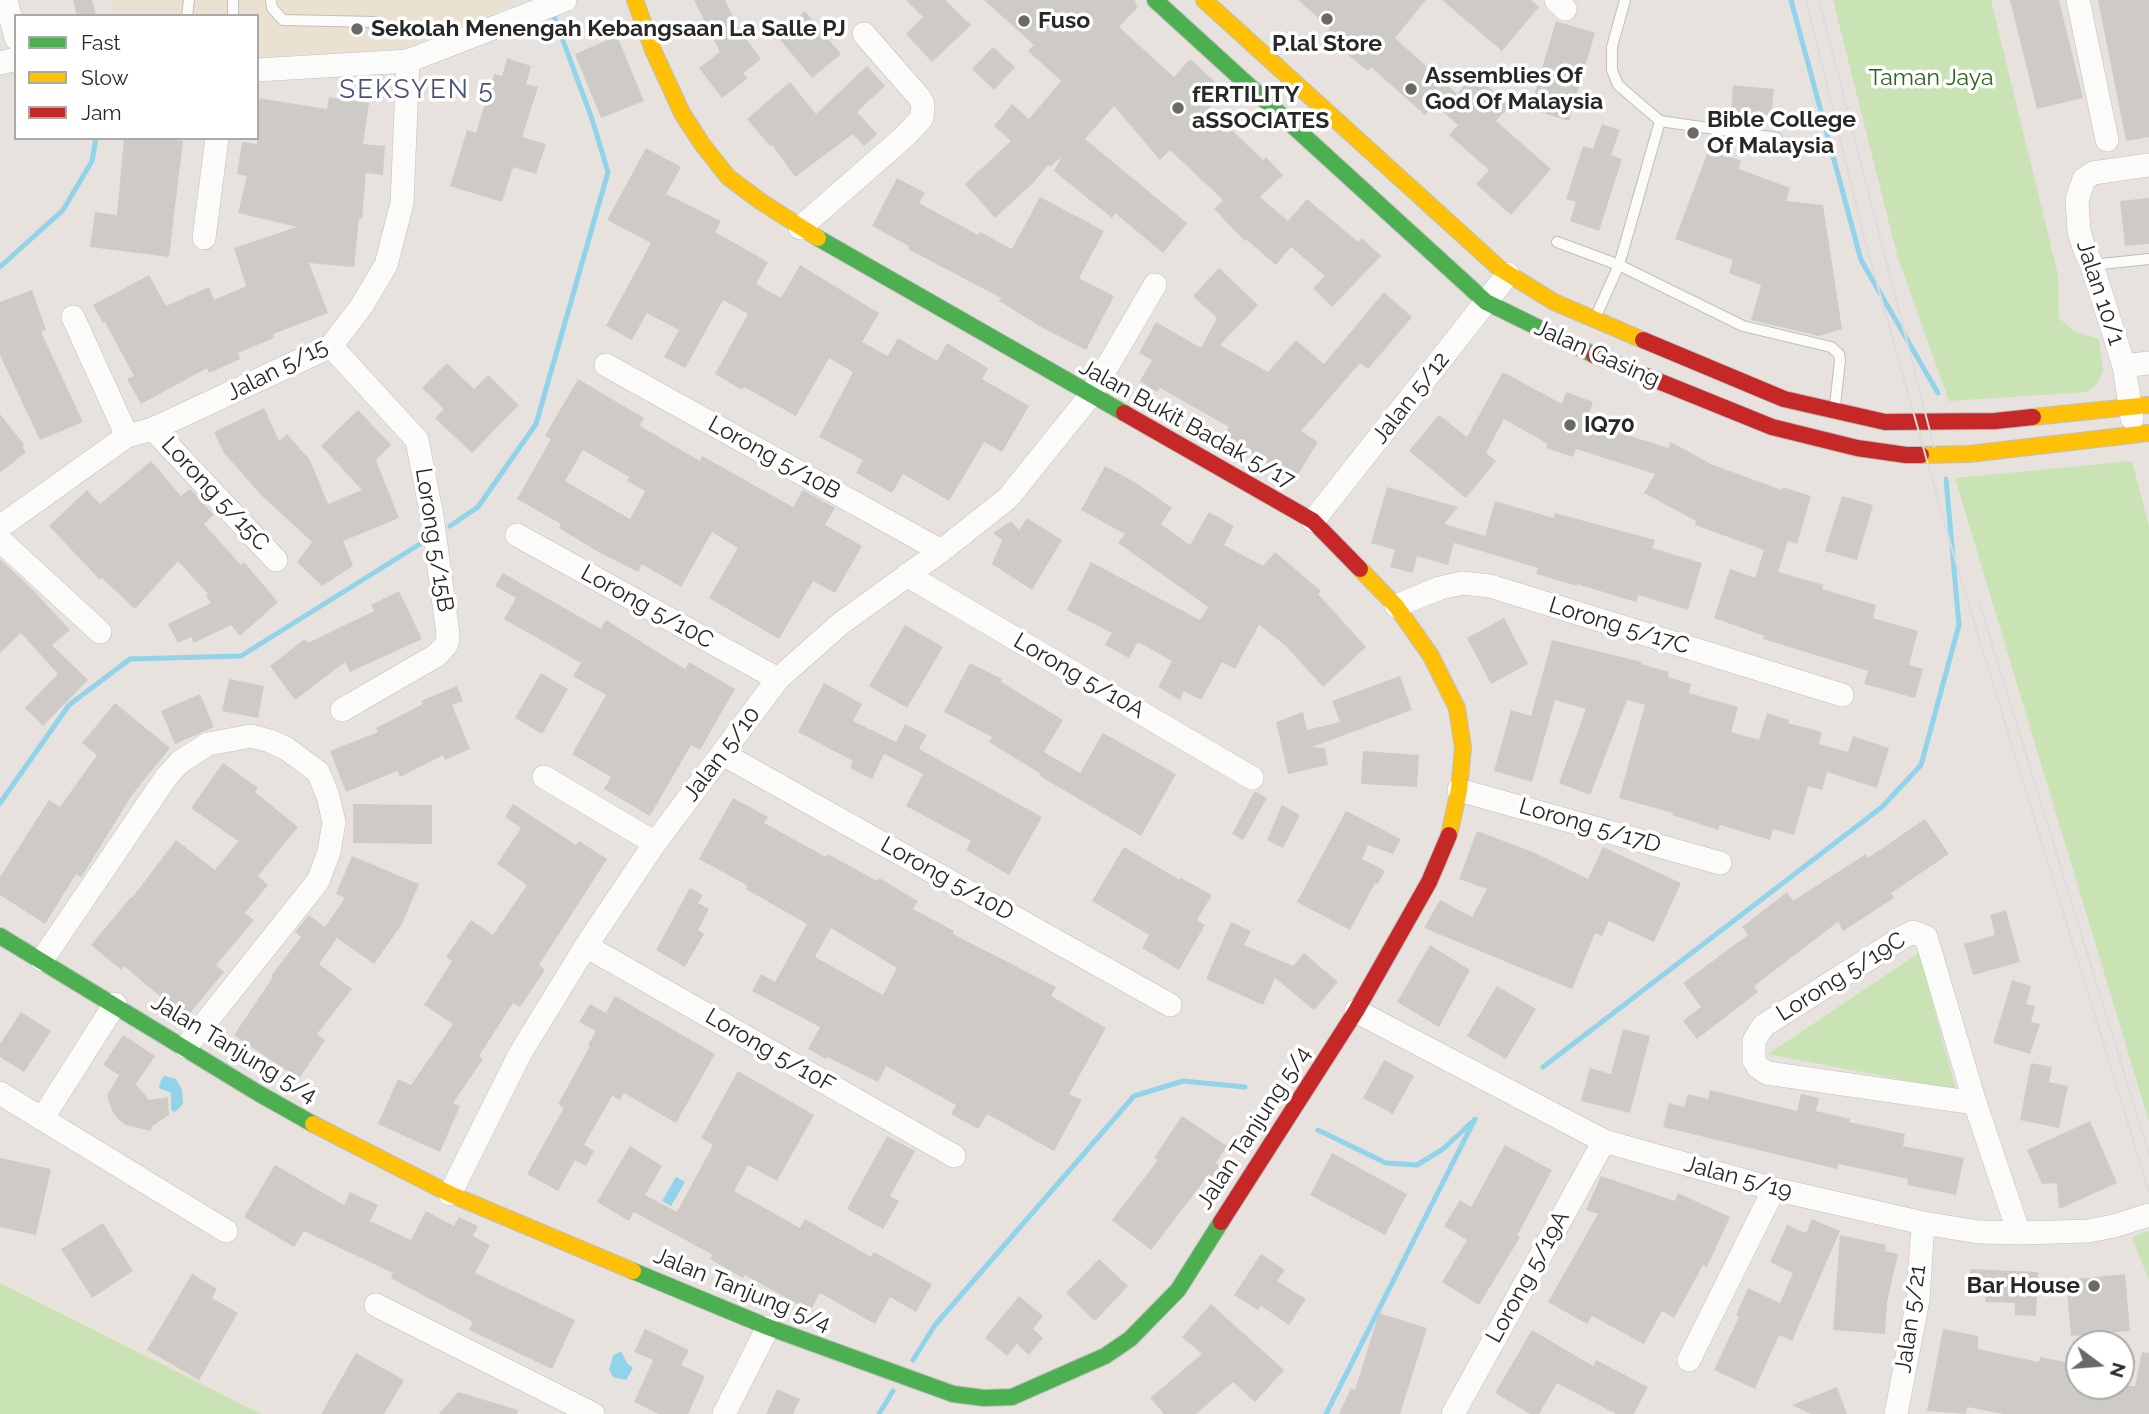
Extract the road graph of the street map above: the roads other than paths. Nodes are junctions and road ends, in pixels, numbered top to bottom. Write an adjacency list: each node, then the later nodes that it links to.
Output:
1 (6, 0): 10 (street)
2 (271, 0): 9 (lane)
3 (565, 0): 12 (street)
4 (635, 0): 19 (street, Jalan Bukit Badak 5/17)
5 (1155, 0): 27 (street, Jalan Gasing)
6 (1204, 0): 25 (street, Jalan Gasing)
7 (1625, 0): 14 (lane)
8 (2078, 0): 17 (street)
9 (376, 22)
10 (14, 30)
11 (864, 34): 19 (street)
12 (408, 61): 13 (street); 30 (street, Jalan 5/15)
13 (259, 70)
14 (1660, 121): 15 (lane); 23 (lane)
15 (1777, 138)
16 (217, 140): 20 (street)
17 (2106, 140)
18 (2149, 165): 24 (street, Jalan 10/1)
19 (800, 228): 34 (street, Jalan Bukit Badak 5/17)
20 (204, 238)
21 (1557, 242): 23 (lane)
22 (2149, 259): 24 (lane)
23 (1619, 265): 29 (lane); 36 (lane)
24 (2092, 265): 33 (street, Jalan 10/1)
25 (1508, 274): 27 (street, Jalan 5/12); 29 (street, Jalan Gasing)
26 (1155, 285): 34 (street, Jalan 5/10)
27 (1486, 302): 38 (street, Jalan Gasing); 40 (street, Jalan 5/12)
28 (73, 317): 39 (street)
29 (1595, 318): 36 (street, Jalan Gasing)
30 (331, 346): 37 (street, Jalan 5/15); 51 (street, Lorong 5/15B)
31 (2149, 363): 33 (street)
32 (606, 365): 44 (street, Lorong 5/10B)
33 (2124, 366): 35 (street, Jalan 10/1)
34 (1090, 396): 40 (street, Jalan Bukit Badak 5/17); 44 (street, Jalan 5/10)
35 (2140, 406): 36 (street, Jalan Gasing); 38 (street, Jalan 10/1)
36 (1834, 412)
37 (153, 429): 39 (street, Jalan 5/15); 45 (street, Lorong 5/15C)
38 (2141, 433)
39 (127, 436): 41 (street, Jalan 5/15)
40 (1313, 521): 47 (street, Jalan Bukit Badak 5/17)
41 (0, 527)
42 (517, 535): 49 (street, Lorong 5/10C)
43 (0, 540): 48 (street)
44 (941, 551): 46 (street, Jalan 5/10)
45 (276, 559)
46 (907, 575): 49 (street, Jalan 5/10); 54 (street, Lorong 5/10A)
47 (1396, 606): 50 (street, Lorong 5/17C); 55 (street, Jalan Bukit Badak 5/17)
48 (100, 632)
49 (778, 679): 52 (street, Jalan 5/10)
50 (1842, 695)
51 (341, 709)
52 (723, 754): 56 (street, Jalan 5/10); 62 (street, Lorong 5/10D)
53 (544, 777): 56 (street)
54 (1252, 778)
55 (1459, 790): 57 (street, Lorong 5/17D); 63 (street, Jalan Bukit Badak 5/17)
56 (655, 844): 59 (street, Jalan 5/10)
57 (1720, 863)
58 (0, 936): 60 (street, Jalan Tanjung 5/4)
59 (586, 946): 69 (street, Lorong 5/10F); 71 (street, Jalan 5/10)
60 (42, 960): 61 (street, Jalan Tanjung 5/4); 64 (street)
61 (114, 1004): 64 (street, Jalan Tanjung 5/4); 67 (street)
62 (1170, 1005)
63 (1356, 1011): 68 (street, Jalan 5/19); 79 (street, Jalan Tanjung 5/4)
64 (186, 1047): 71 (street, Jalan Tanjung 5/4)
65 (0, 1093): 67 (street)
66 (1975, 1103): 66 (street, Lorong 5/19C); 75 (street, Lorong 5/19C)
67 (42, 1119): 74 (street)
68 (1604, 1141): 70 (street, Jalan 5/19); 82 (street, Lorong 5/19A)
69 (954, 1156)
70 (1774, 1189): 73 (street, Jalan 5/19); 78 (street)
71 (450, 1194): 77 (street, Jalan Tanjung 5/4)
72 (2149, 1215): 75 (street, Jalan 5/19)
73 (1923, 1223): 75 (street, Jalan 5/19); 83 (street, Jalan 5/21)
74 (226, 1231)
75 (2019, 1233)
76 (376, 1305): 80 (street)
77 (768, 1327): 79 (street, Jalan Tanjung 5/4); 81 (street)
78 (1689, 1360)
79 (1012, 1406)
80 (593, 1414)
81 (724, 1414)
82 (1453, 1414)
83 (1896, 1414)

